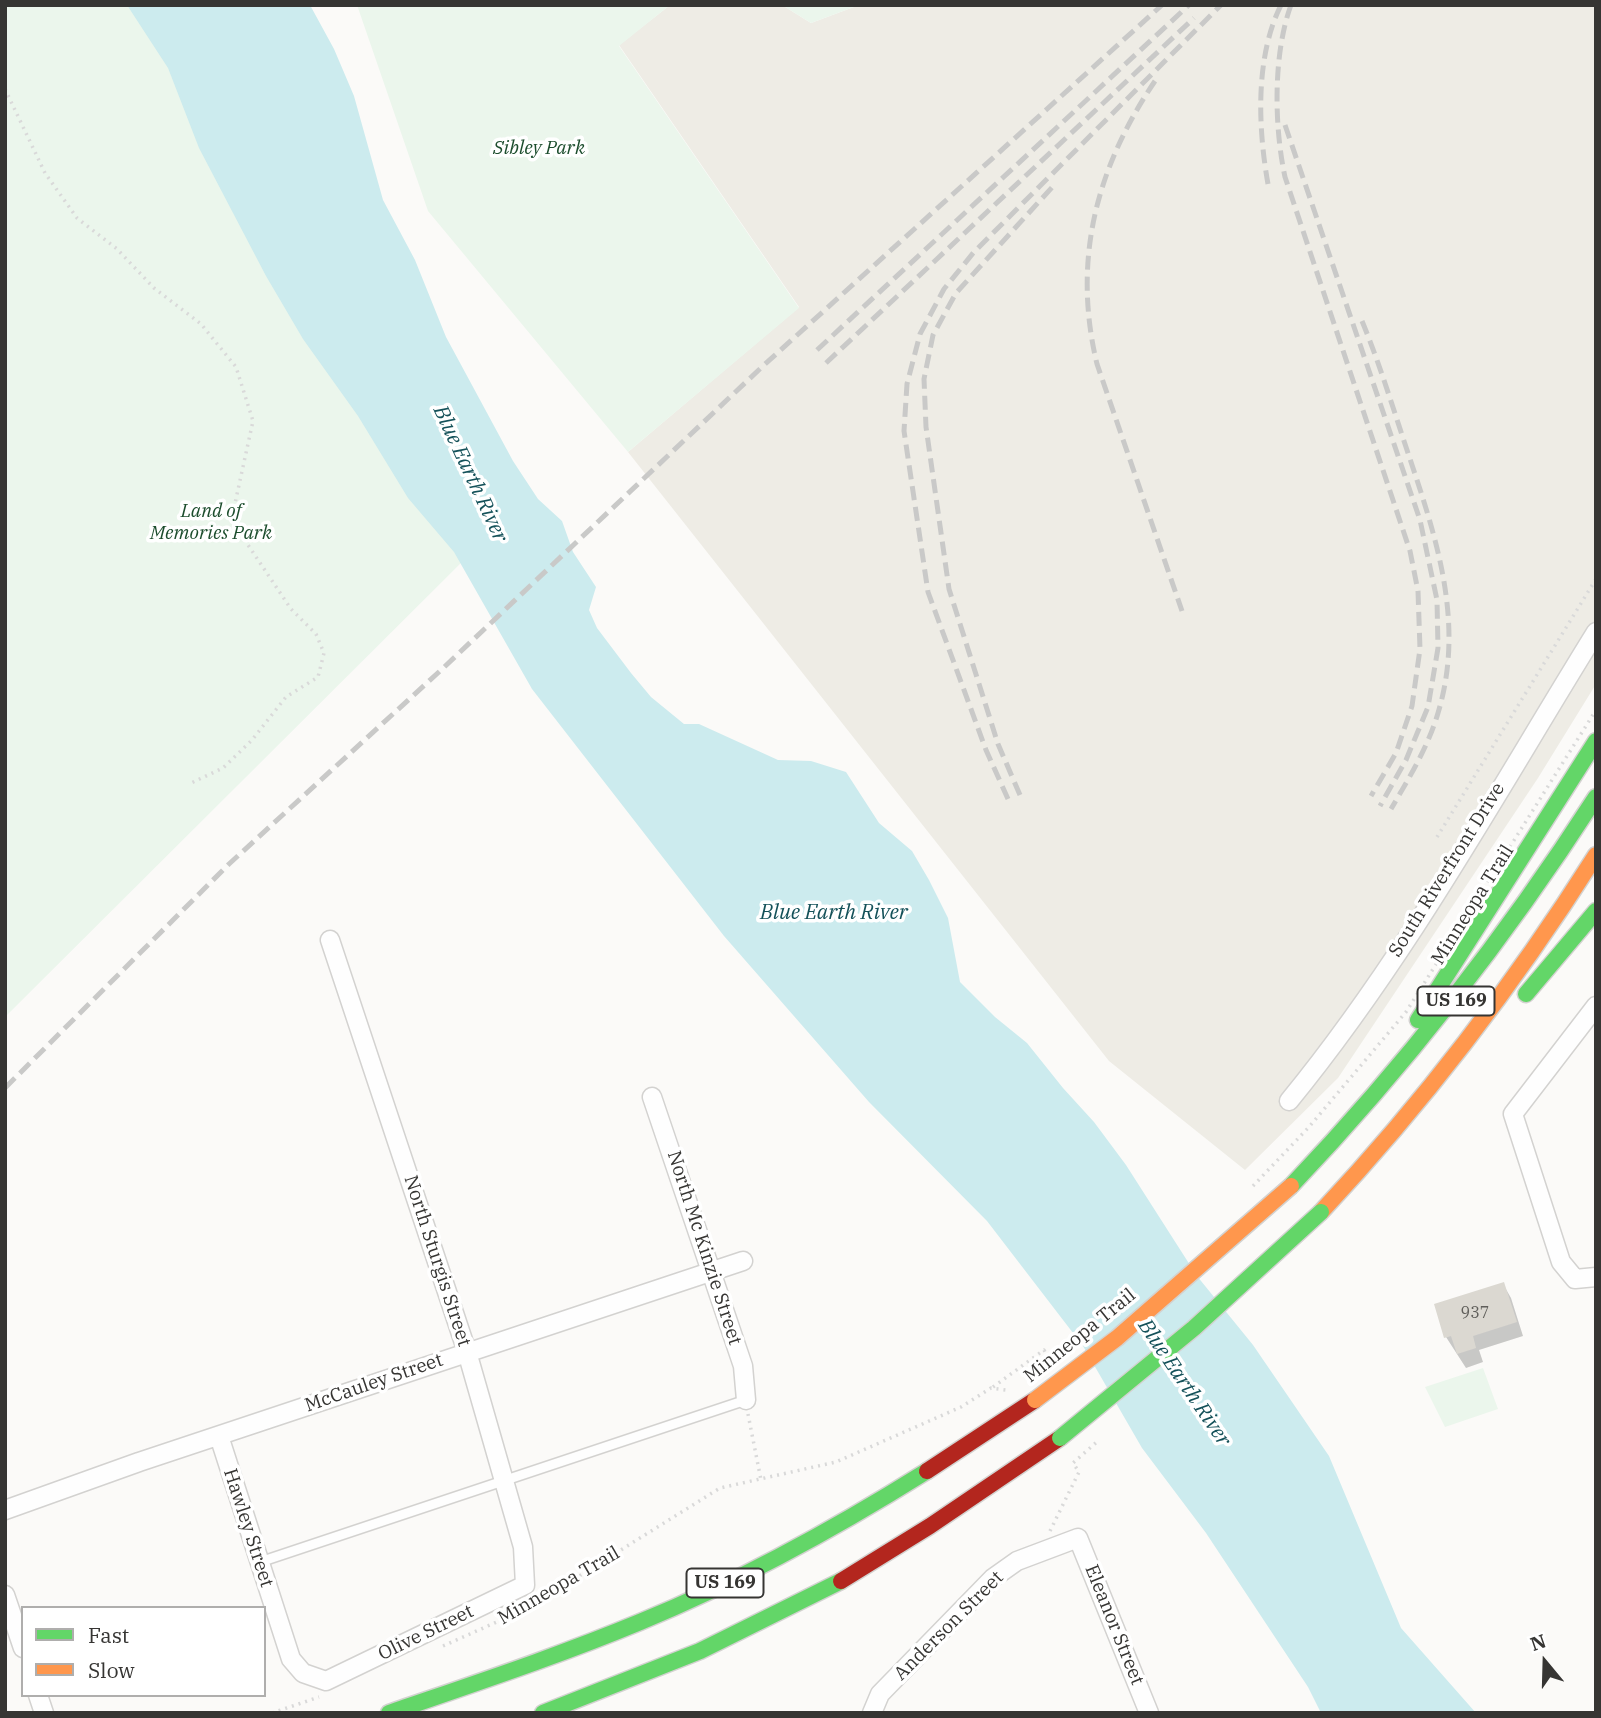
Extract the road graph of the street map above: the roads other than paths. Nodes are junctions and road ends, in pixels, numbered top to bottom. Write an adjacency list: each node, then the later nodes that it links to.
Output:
1 (1596, 632): 11 (street, South Riverfront Drive)
2 (1596, 741): 13 (highway)
3 (1596, 797): 13 (highway, US 169)
4 (1596, 855): 12 (highway, US 169)
5 (1596, 911): 8 (highway)
6 (330, 940): 17 (street, North Sturgis Street)
7 (1596, 1006): 16 (street)
8 (1516, 1007)
9 (1488, 1038): 12 (highway)
10 (652, 1097): 15 (street, North Mc Kinzie Street)
11 (1289, 1101)
12 (1403, 1125): 27 (highway, US 169, bridge)
13 (1334, 1142): 29 (highway, US 169, bridge)
14 (743, 1261): 15 (street, McCauley Street)
15 (712, 1270): 17 (street, McCauley Street); 18 (street, North Mc Kinzie Street)
16 (1596, 1277)
17 (467, 1352): 19 (street, McCauley Street); 20 (street, North Sturgis Street)
18 (746, 1400): 20 (lane)
19 (219, 1436): 21 (street, McCauley Street); 23 (street, Hawley Street)
20 (502, 1481): 23 (lane); 24 (street, North Sturgis Street)
21 (5, 1510)
22 (1079, 1538): 32 (street, Anderson Street); 33 (street, Eleanor Street)
23 (260, 1563): 28 (street, Hawley Street)
24 (526, 1585): 28 (street, Olive Street)
25 (5, 1595): 26 (street)
26 (21, 1642)
27 (650, 1674): 30 (highway, US 169); 31 (highway)
28 (324, 1688)
29 (389, 1713)
30 (543, 1713)
31 (576, 1713)
32 (872, 1713)
33 (1149, 1713)

